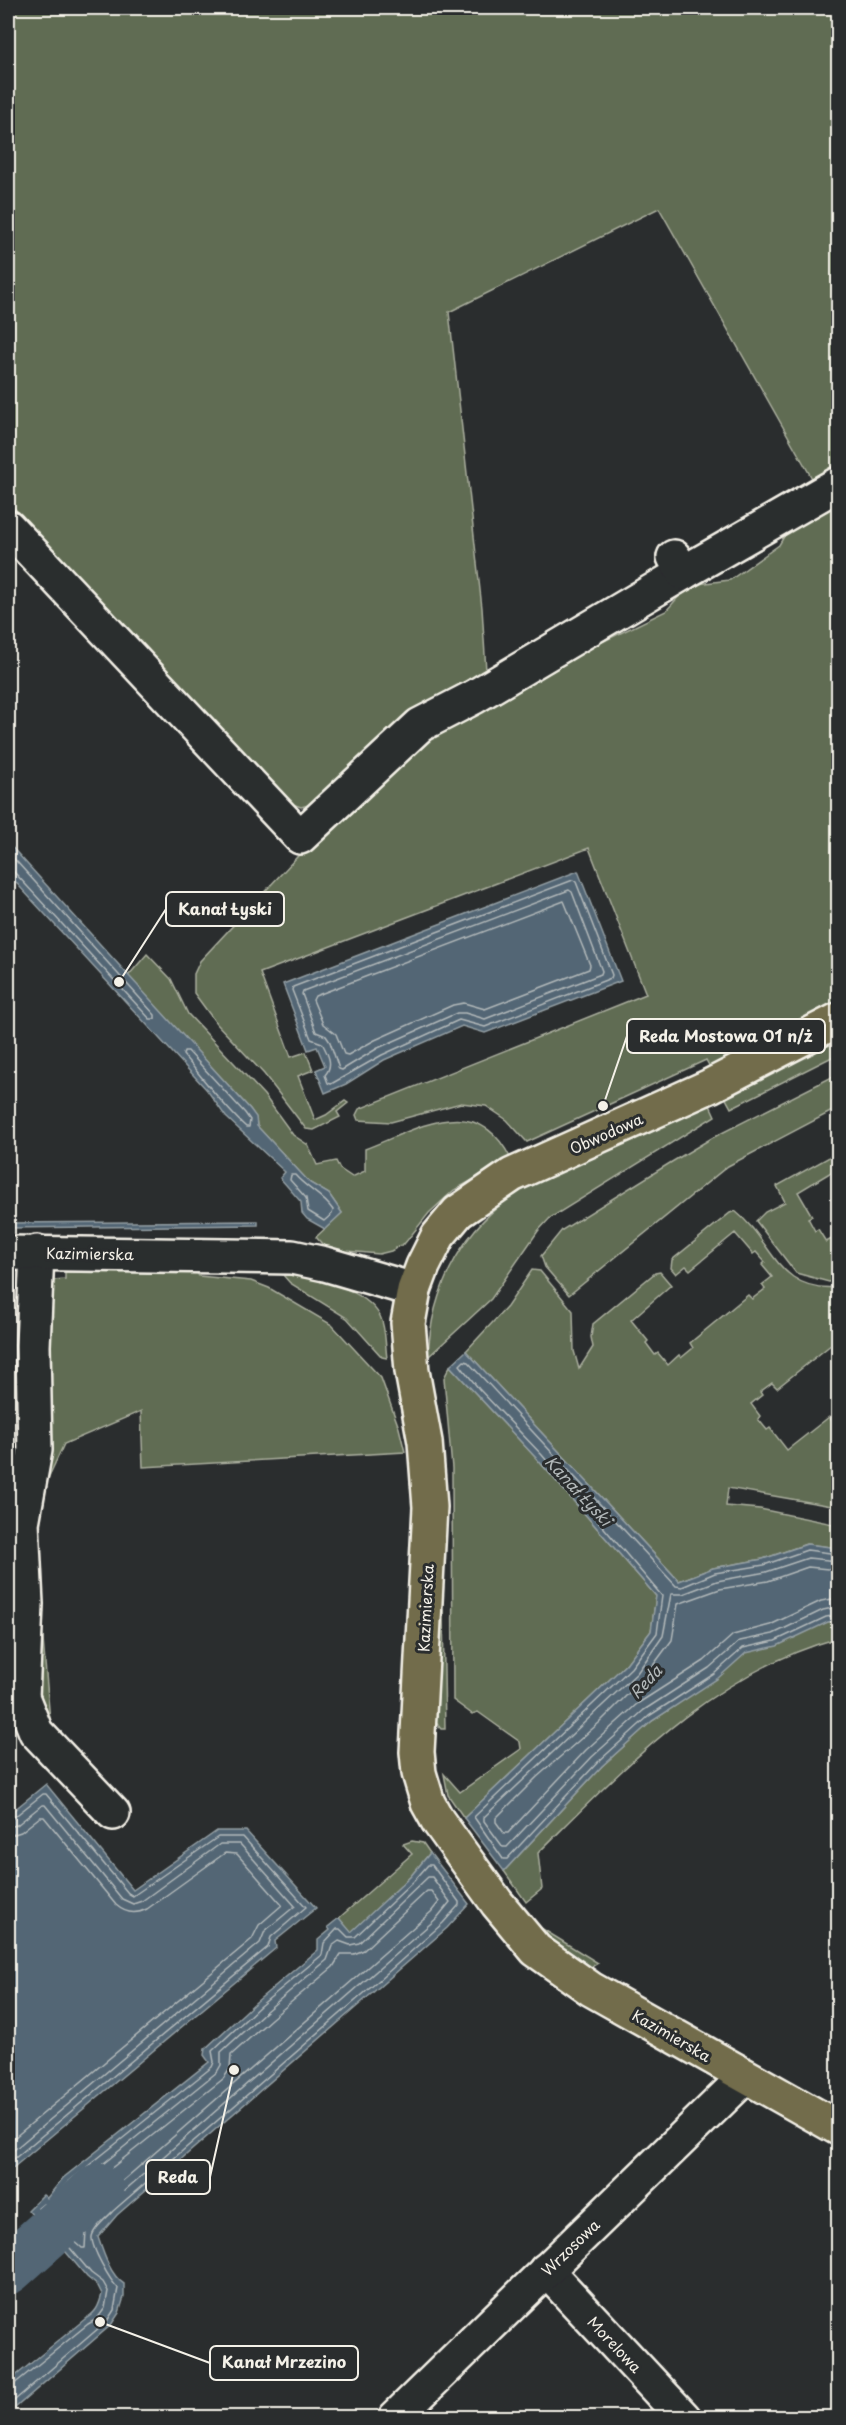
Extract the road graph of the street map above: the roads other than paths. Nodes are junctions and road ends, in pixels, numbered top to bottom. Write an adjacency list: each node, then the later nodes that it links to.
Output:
1 (838, 484): 2 (street)
2 (8, 527)
3 (838, 1020): 5 (main road, Obwodowa)
4 (22, 1253): 5 (street, Kazimierska); 6 (street)
5 (414, 1290): 7 (main road, Kazimierska)
6 (113, 1813)
7 (745, 2077): 8 (main road, Kazimierska); 9 (street, Wrzosowa)
8 (838, 2127)
9 (546, 2270): 10 (street, Wrzosowa); 11 (street, Morelowa)
10 (394, 2418)
11 (684, 2418)

